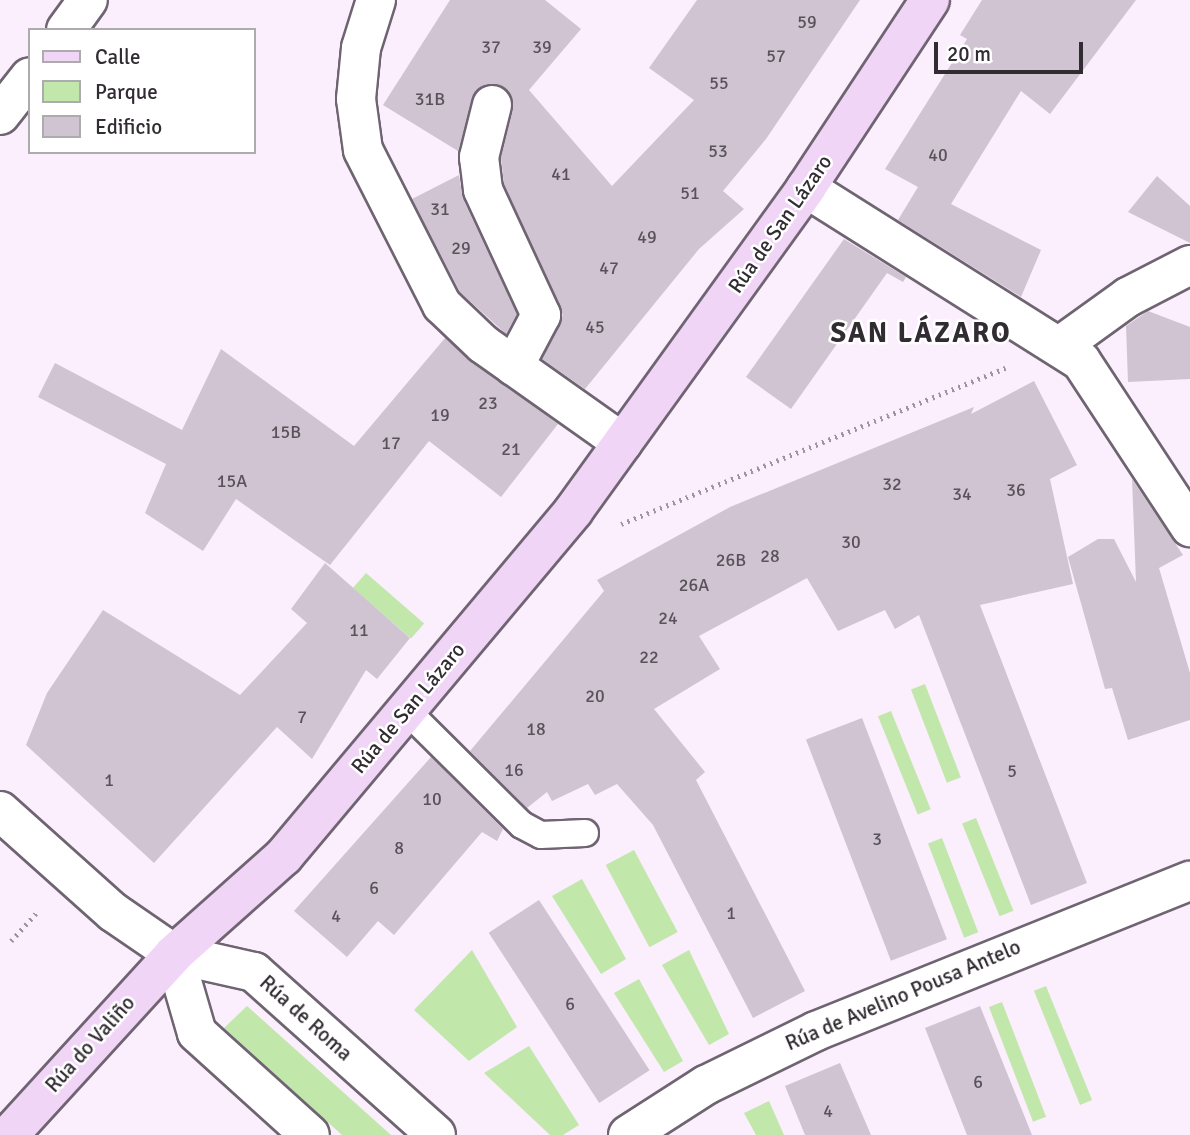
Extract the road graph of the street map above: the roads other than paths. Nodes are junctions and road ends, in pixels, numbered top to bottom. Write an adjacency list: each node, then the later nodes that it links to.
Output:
1 (88, 0): 4 (street)
2 (376, 0): 11 (street)
3 (930, 0): 8 (main road, Rúa de San Lázaro)
4 (67, 28)
5 (28, 79): 7 (street)
6 (492, 105): 11 (street)
7 (0, 115)
8 (806, 188): 10 (street); 12 (main road, Rúa de San Lázaro)
9 (1190, 265): 10 (street)
10 (1060, 346): 13 (street)
11 (514, 366): 12 (street)
12 (623, 443): 14 (main road, Rúa de San Lázaro)
13 (1190, 527)
14 (406, 710): 16 (lane); 18 (main road, Rúa de San Lázaro)
15 (0, 811): 18 (street)
16 (585, 834)
17 (1190, 881): 22 (street, Rúa de Avelino Pousa Antelo)
18 (174, 954): 19 (main road, Rúa do Valiño); 20 (street); 21 (street, Rúa de Roma)
19 (9, 1135)
20 (310, 1135)
21 (436, 1135)
22 (628, 1135)

